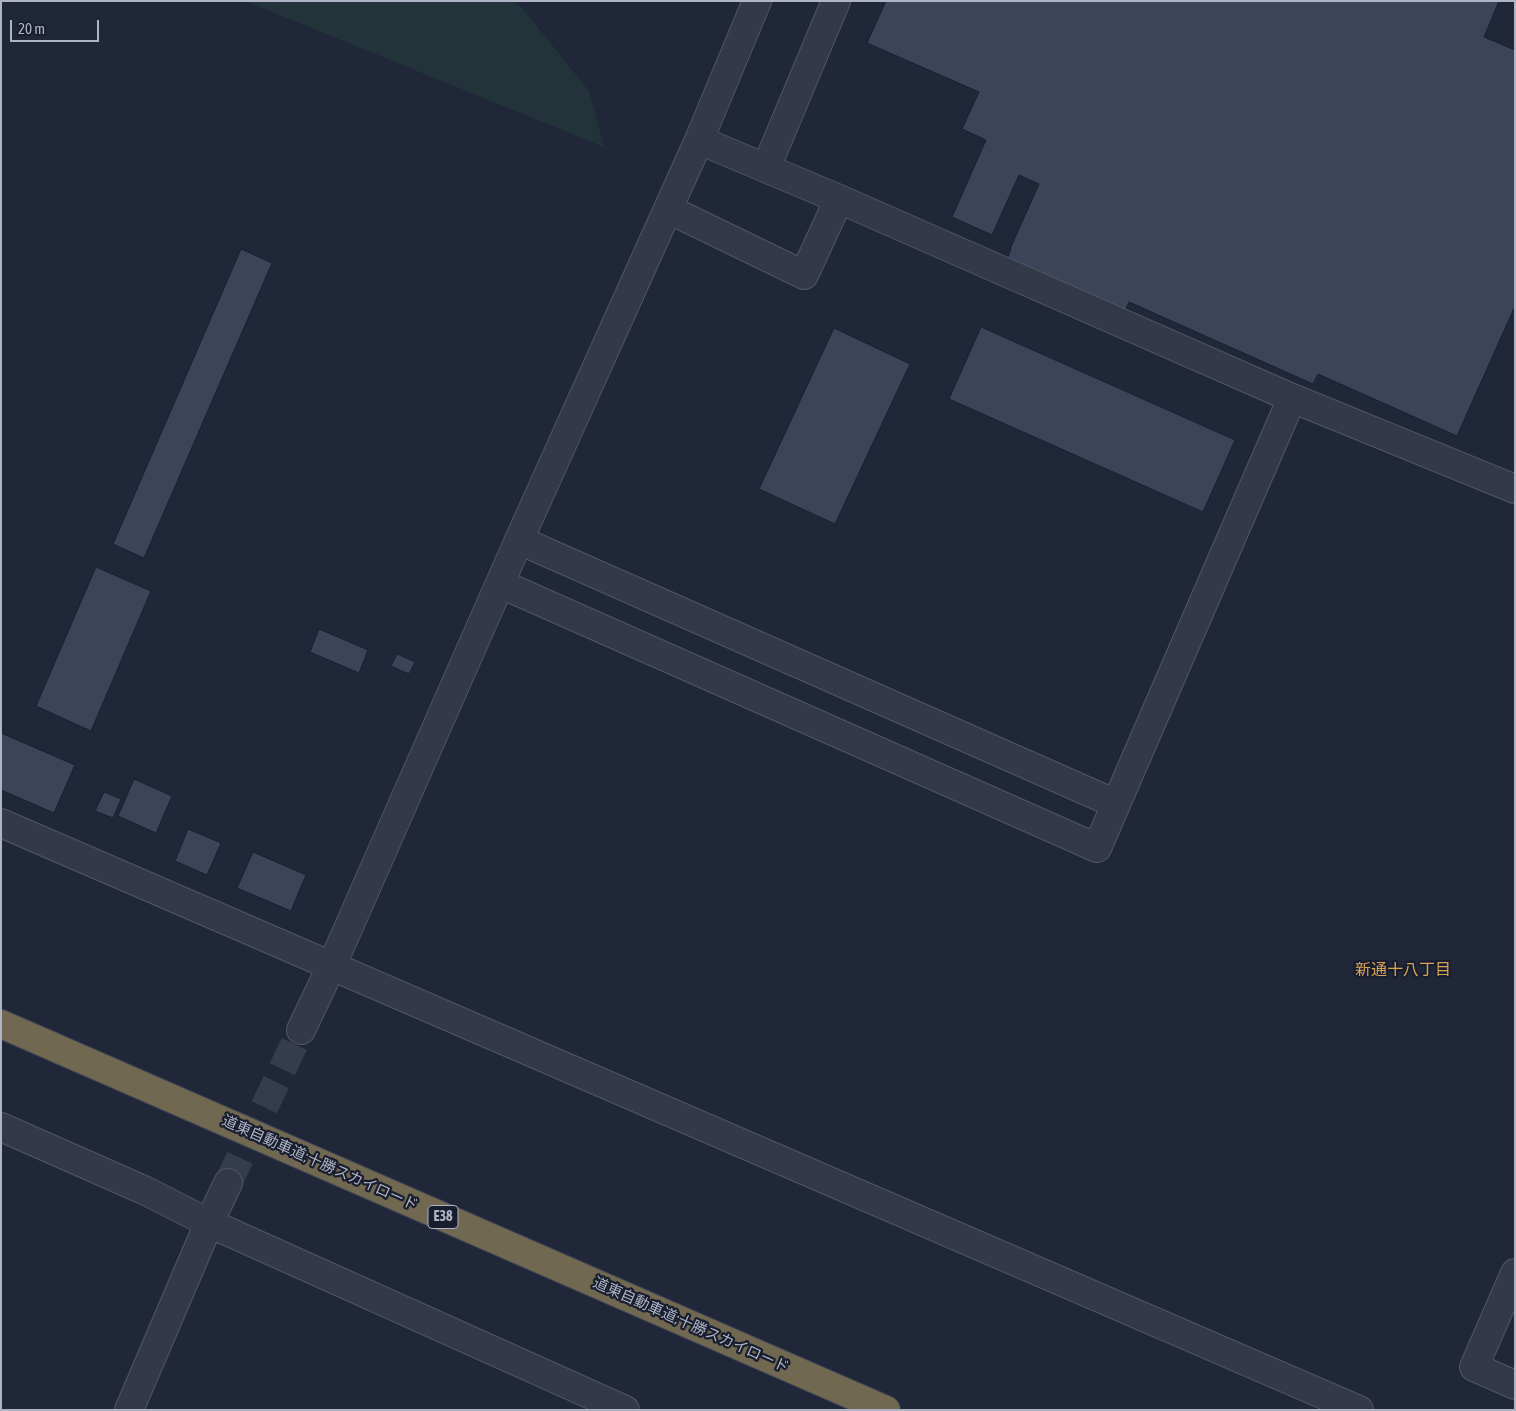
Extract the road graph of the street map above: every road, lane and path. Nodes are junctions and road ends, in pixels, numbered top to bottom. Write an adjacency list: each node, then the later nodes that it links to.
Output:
1 (757, 1): 3 (street)
2 (836, 1): 4 (street)
3 (699, 140): 4 (street); 6 (street)
4 (766, 168): 5 (street)
5 (839, 199): 6 (street); 7 (street)
6 (668, 209): 9 (street)
7 (1292, 398): 8 (street); 11 (street)
8 (1515, 489)
9 (519, 540): 10 (street); 11 (street)
10 (501, 584): 11 (street); 13 (street)
11 (1116, 804)
12 (1, 823): 13 (street)
13 (332, 965): 15 (street); 24 (street)
14 (1, 1024): 23 (highway, 道東自動車道;十勝スカイロード / E38)
15 (301, 1030)
16 (1, 1127): 18 (street)
17 (228, 1183): 18 (street)
18 (209, 1223): 21 (street); 22 (street)
19 (1515, 1273): 20 (street)
20 (1515, 1385)
21 (129, 1410)
22 (625, 1410)
23 (886, 1410)
24 (1359, 1410)

